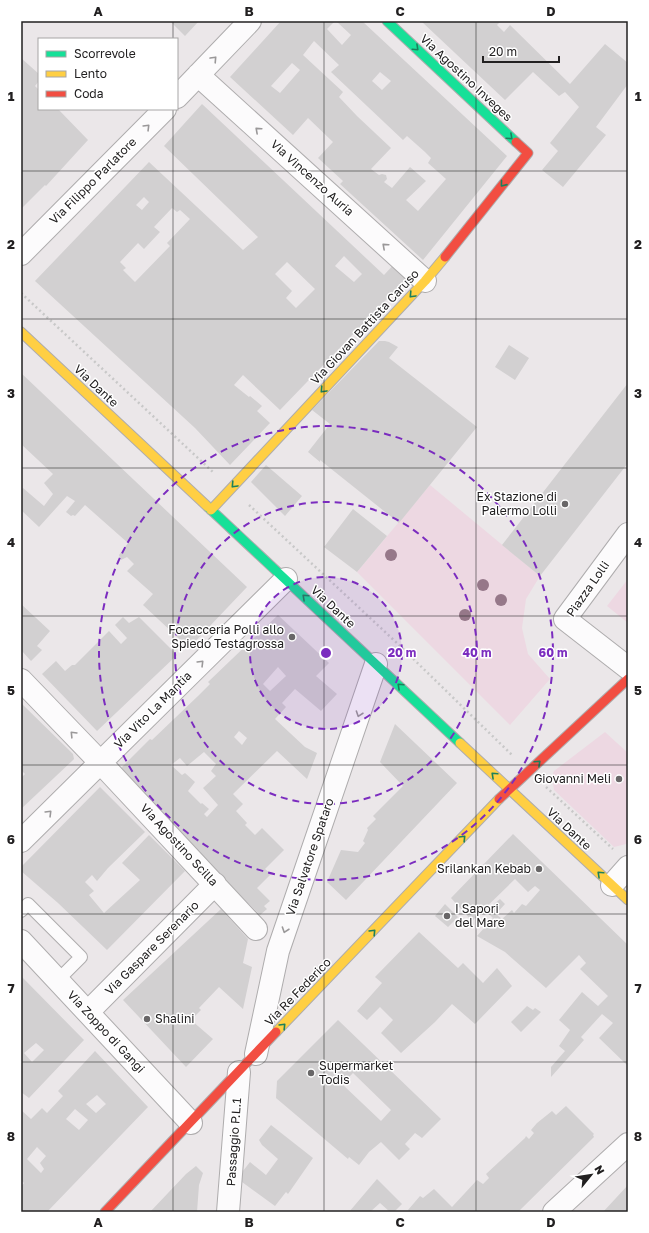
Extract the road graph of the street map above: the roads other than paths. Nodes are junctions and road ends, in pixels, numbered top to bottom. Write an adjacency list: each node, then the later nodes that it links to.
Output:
1 (250, 21): 3 (street, one-way to 1)
2 (387, 21): 6 (street, Via Agostino Inveges, one-way to 6)
3 (198, 75): 4 (street); 8 (street, Via Vincenzo Auria, one-way to 3)
4 (178, 96)
5 (164, 110): 7 (street, Via Filippo Parlatore, one-way to 5)
6 (528, 153): 8 (street, Via Giovan Battista Caruso, one-way to 8)
7 (21, 254)
8 (425, 281): 10 (street, Via Giovan Battista Caruso, one-way to 10)
9 (21, 332): 10 (street, Via Dante)
10 (211, 510): 12 (street, Via Dante)
11 (628, 534): 14 (street, Piazza Lolli)
12 (286, 579): 13 (street, Via Dante, one-way to 12); 17 (street, Via Vito La Mantia, one-way to 12)
13 (376, 664): 18 (street, Via Dante, one-way to 13); 29 (street, Via Salvatore Spataro, one-way to 29)
14 (628, 668)
15 (628, 679): 18 (street, Via Re Federico, one-way to 15)
16 (21, 680): 17 (street, Via Agostino Scilla, one-way to 16)
17 (100, 762): 19 (street, Via Vito La Mantia, one-way to 17); 21 (street, Via Agostino Scilla)
18 (509, 789): 22 (street, Via Dante, one-way to 18); 29 (street, Via Re Federico, one-way to 18)
19 (21, 841)
20 (622, 859): 22 (street)
21 (215, 884): 25 (street, Via Agostino Scilla); 28 (street, Via Gaspare Serenario)
22 (612, 885): 23 (street, Via Dante)
23 (628, 900)
24 (21, 911): 27 (lane)
25 (256, 929)
26 (21, 941): 27 (street, Via Zoppo di Gangi)
27 (58, 980): 28 (street, Via Zoppo di Gangi)
28 (88, 1012): 31 (street, Via Zoppo di Gangi)
29 (256, 1054): 30 (street, Via Re Federico)
30 (239, 1072): 31 (street, Via Re Federico); 34 (street, Passaggio P.L.1)
31 (191, 1123): 33 (street, Via Re Federico)
32 (628, 1144): 35 (street)
33 (105, 1212)
34 (228, 1212)
35 (554, 1212)

